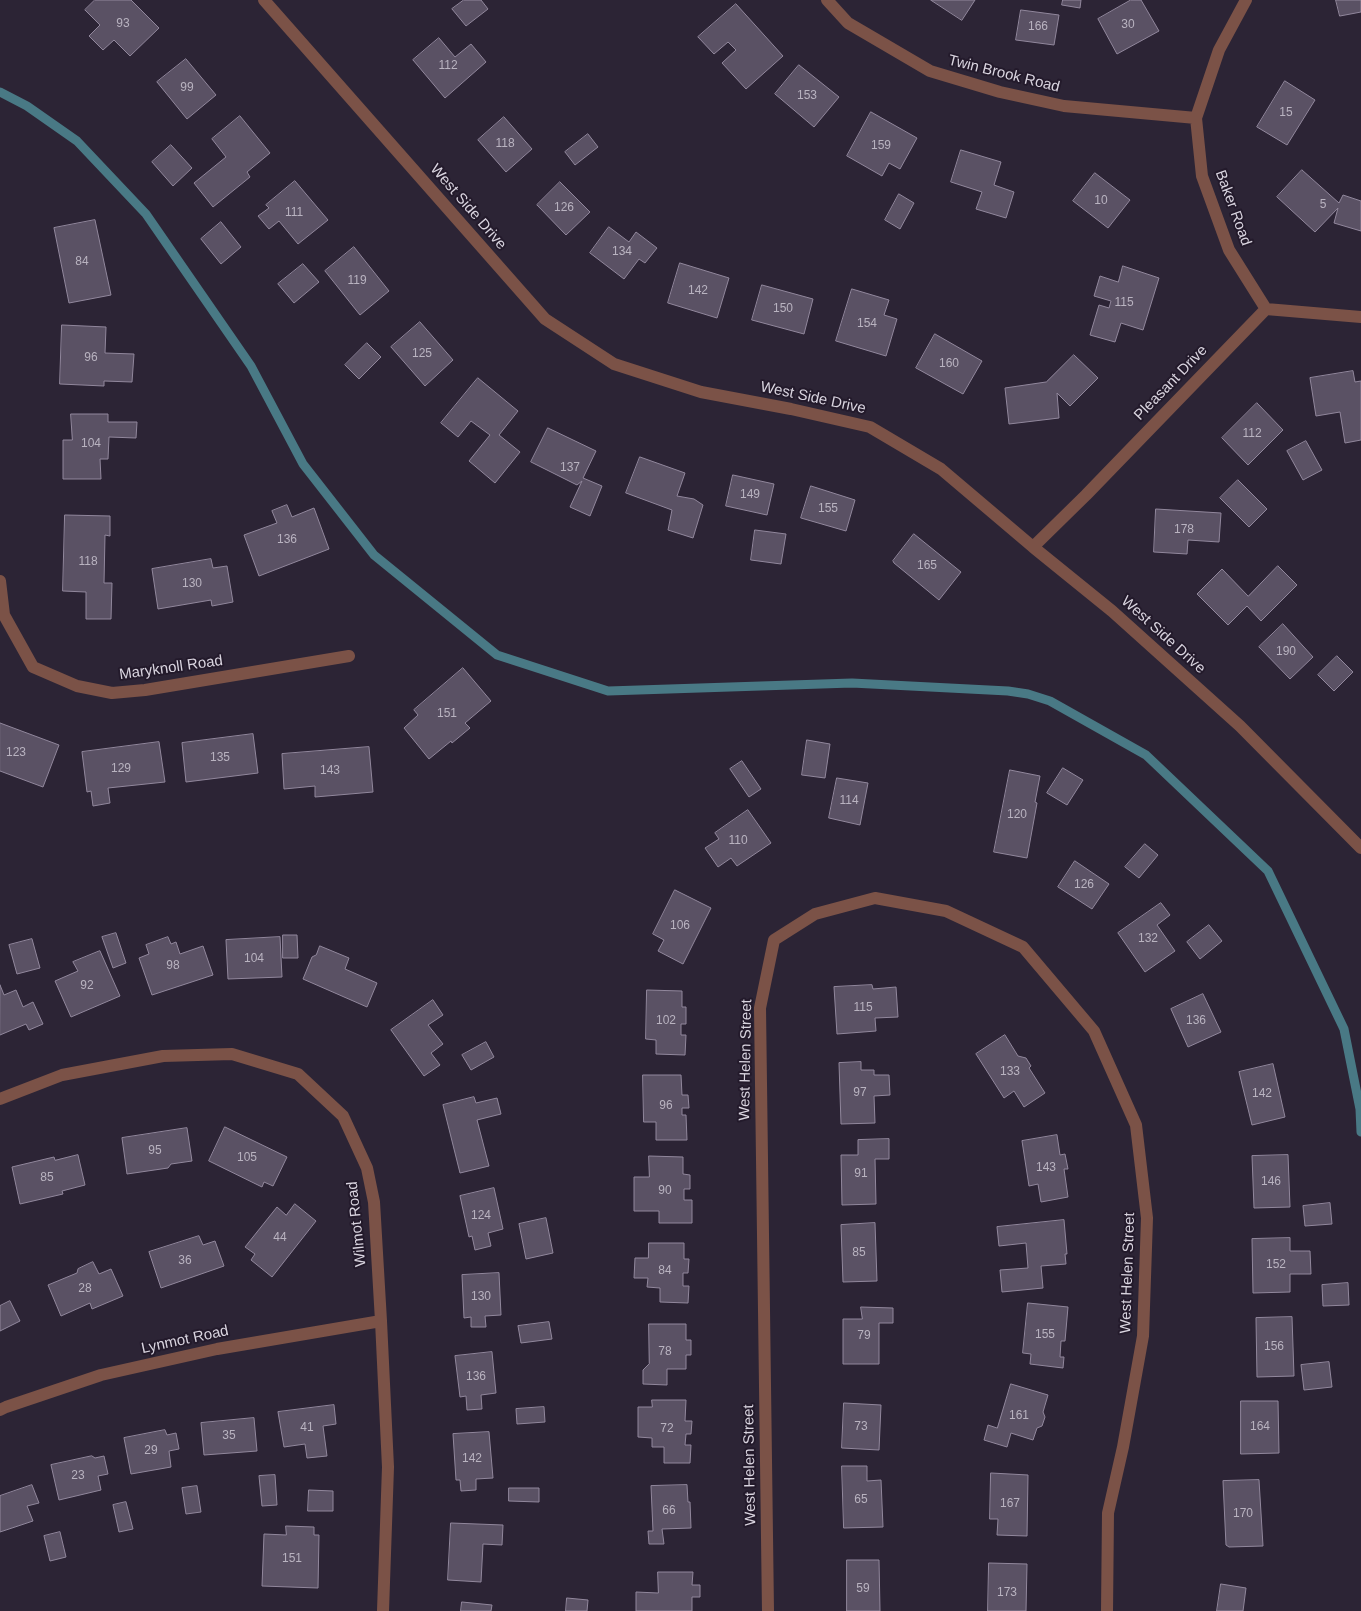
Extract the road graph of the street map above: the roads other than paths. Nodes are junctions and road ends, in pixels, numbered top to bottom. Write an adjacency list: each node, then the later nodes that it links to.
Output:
1 (264, 0): 7 (street, West Side Drive)
2 (827, 0): 4 (street, Twin Brook Road)
3 (1246, 0): 4 (street, Baker Road)
4 (1196, 118): 5 (street, Baker Road)
5 (1266, 309): 6 (street); 7 (street, Pleasant Drive)
6 (1361, 317)
7 (1033, 547): 10 (street, West Side Drive)
8 (0, 581): 9 (street, Maryknoll Road)
9 (349, 656)
10 (1361, 848)
11 (0, 1099): 12 (street, Wilmot Road)
12 (382, 1321): 13 (street, Lynmot Road); 14 (street, Wilmot Road)
13 (0, 1410)
14 (383, 1611)
15 (768, 1611): 16 (street, West Helen Street)
16 (1107, 1611)

